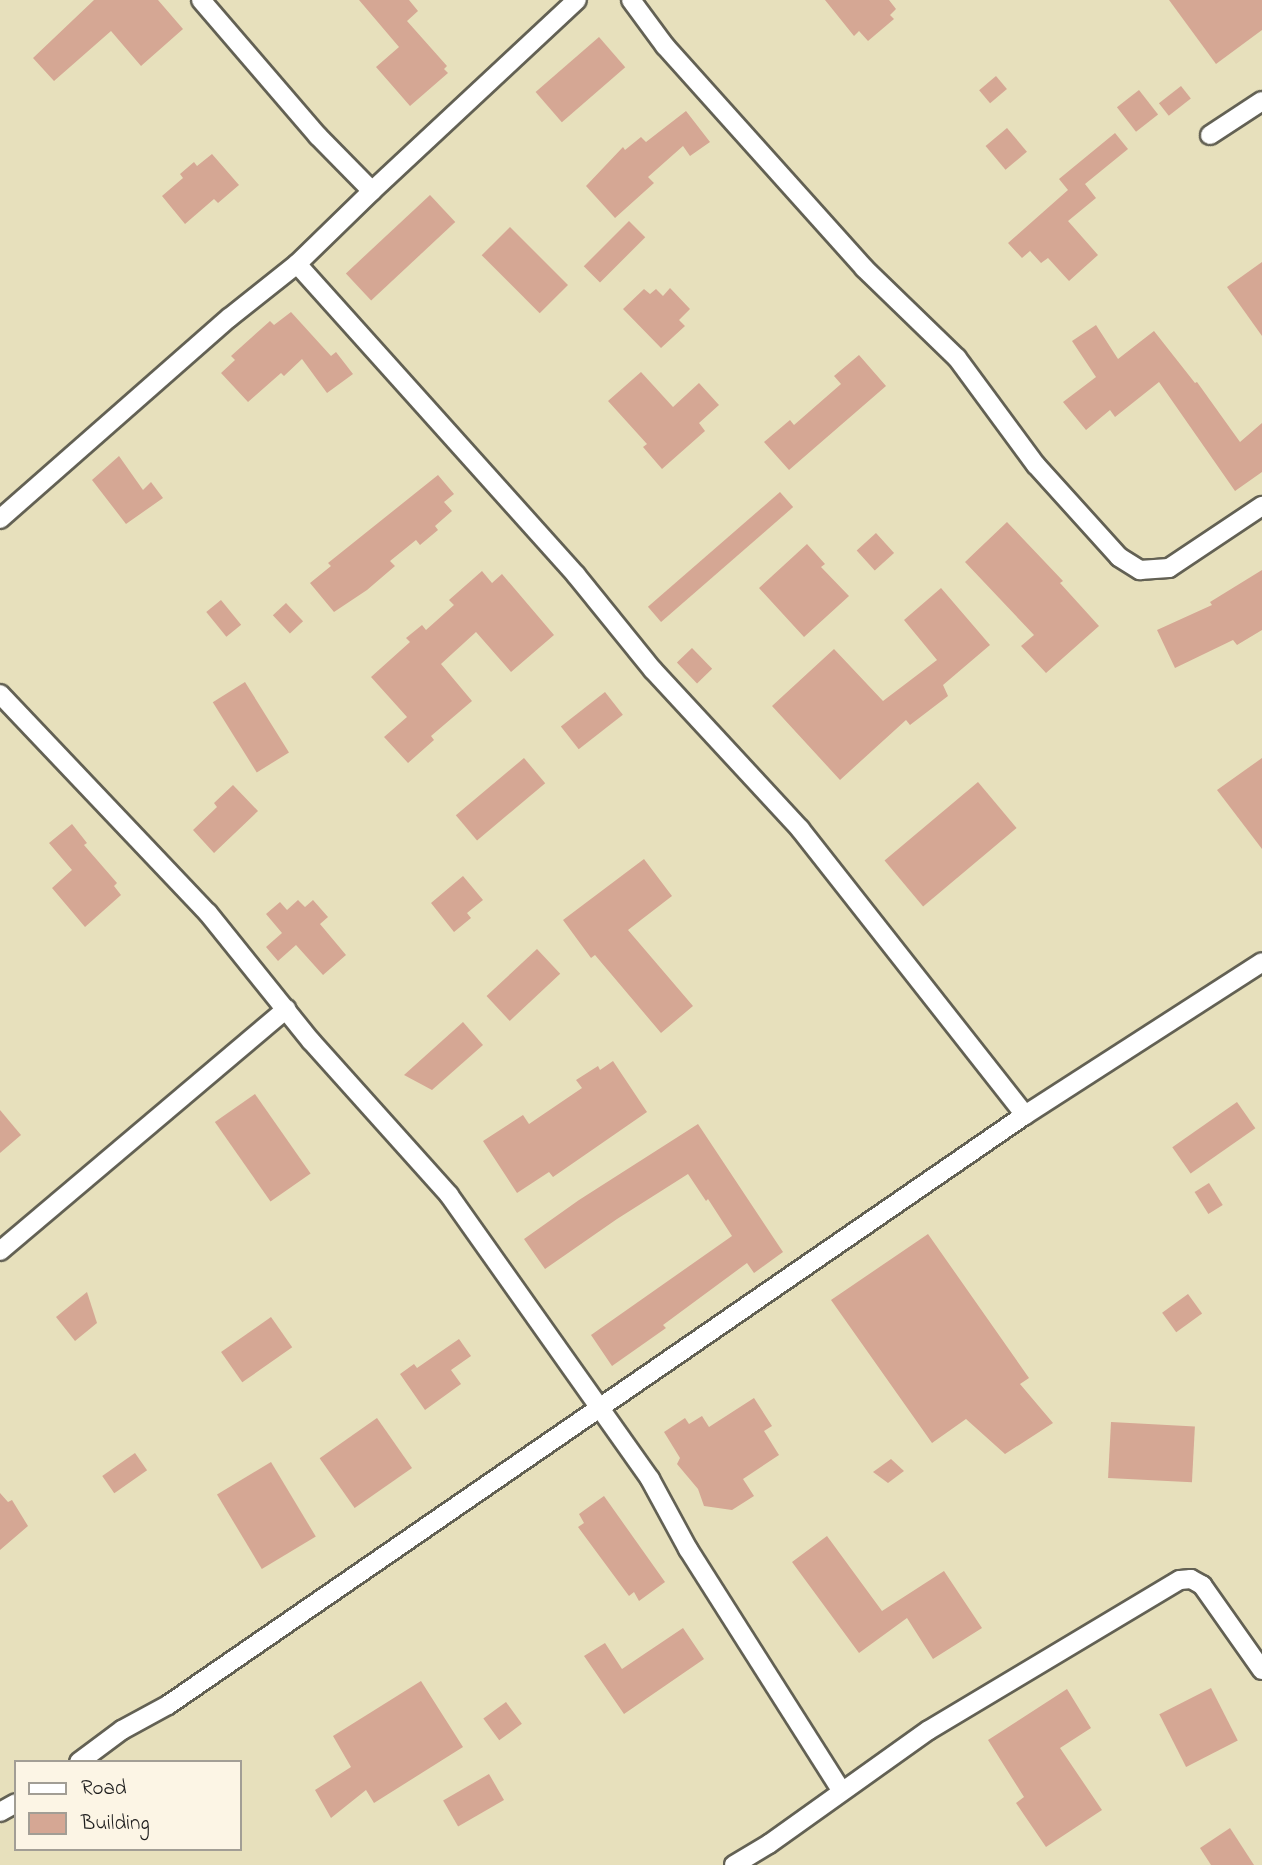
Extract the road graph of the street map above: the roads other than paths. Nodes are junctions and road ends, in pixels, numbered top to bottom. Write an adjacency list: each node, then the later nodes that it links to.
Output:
1 (201, 0): 6 (street)
2 (577, 0): 6 (street)
3 (631, 0): 8 (street)
4 (1262, 101): 5 (street)
5 (1210, 135)
6 (372, 191): 7 (street)
7 (297, 264): 9 (street); 13 (street)
8 (1262, 506)
9 (0, 519)
10 (0, 694): 12 (street)
11 (1262, 962): 13 (street)
12 (286, 1009): 14 (street); 15 (street)
13 (1025, 1115): 15 (street)
14 (0, 1251)
15 (602, 1407): 17 (street); 18 (street)
16 (1262, 1670): 18 (street)
17 (82, 1760)
18 (841, 1790): 19 (street)
19 (734, 1865)

